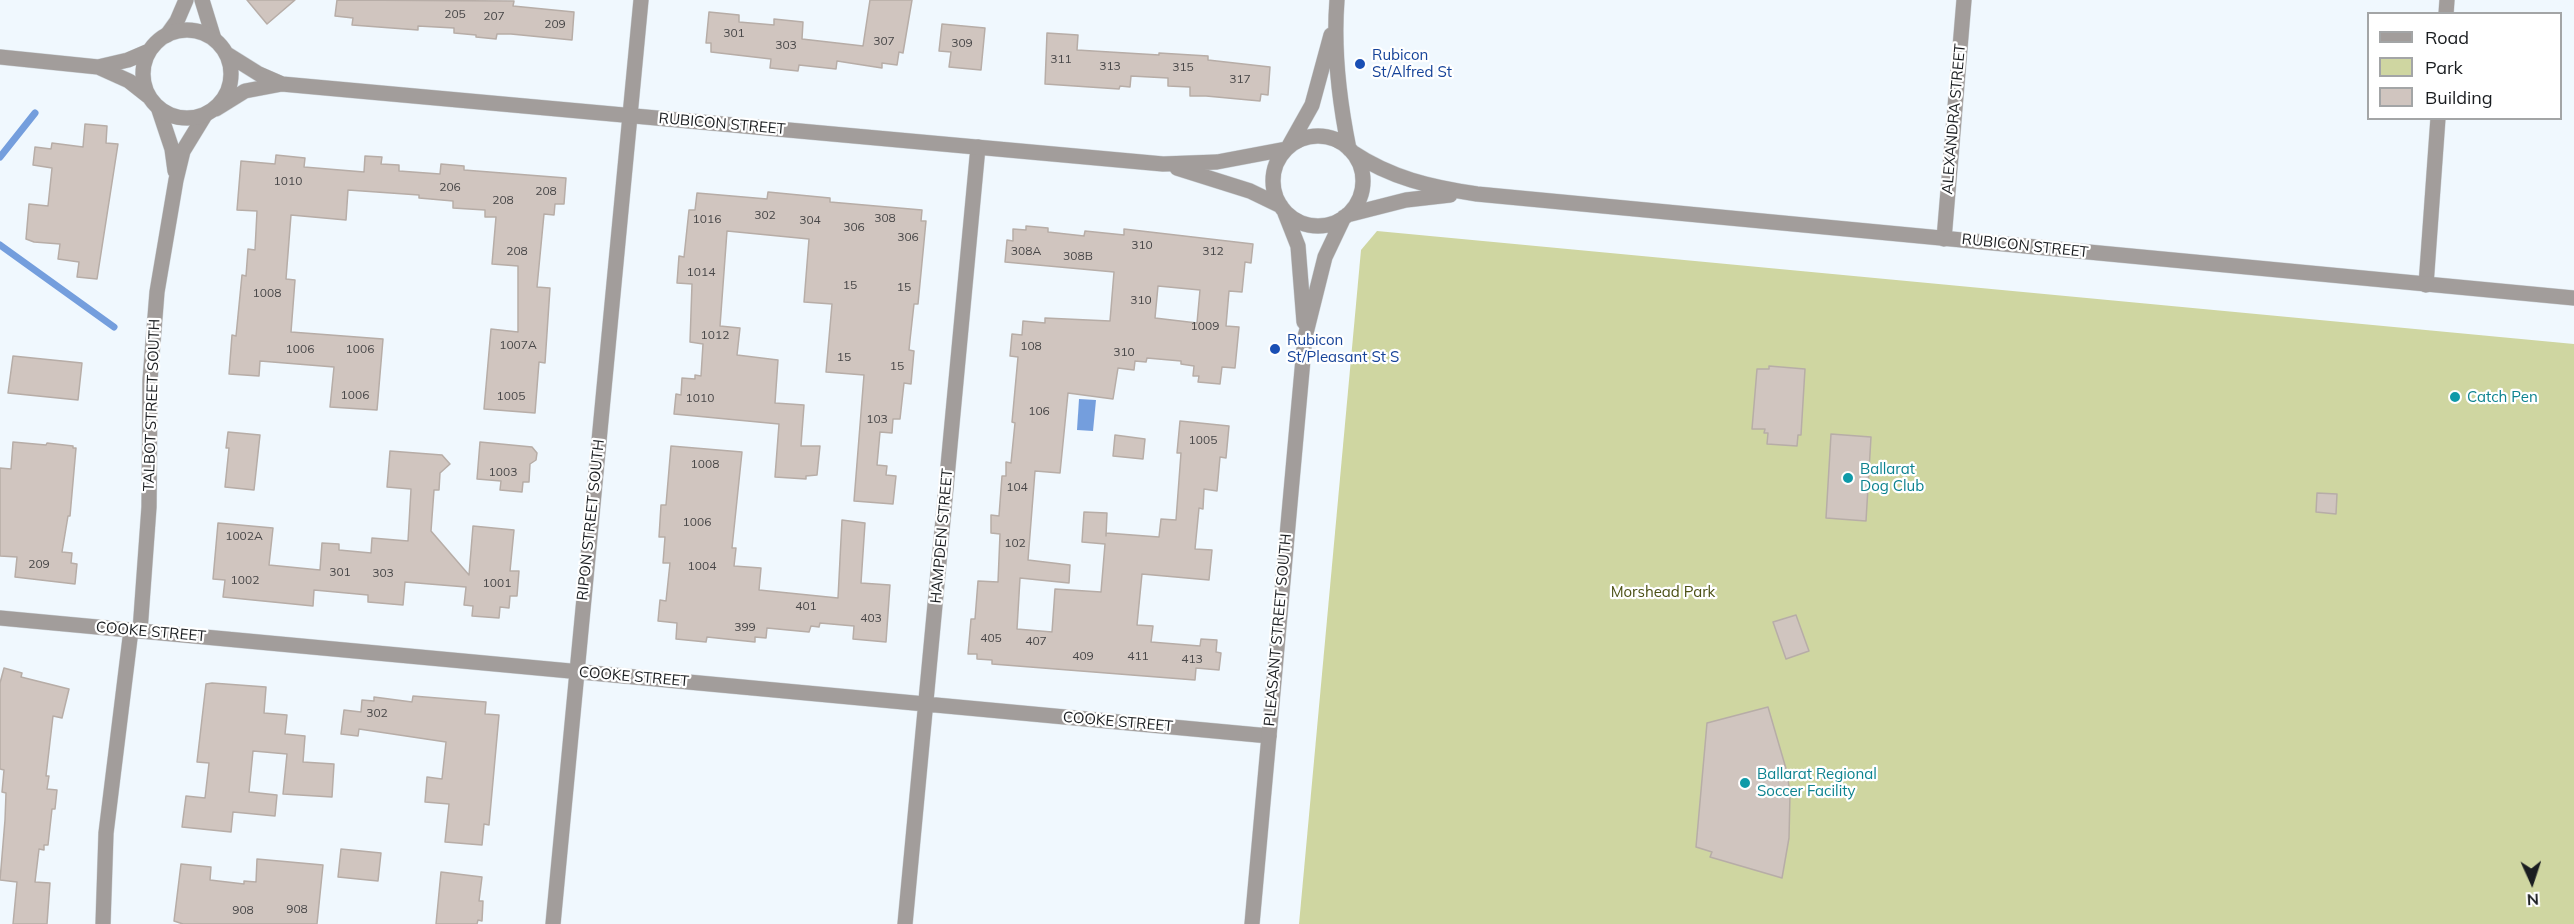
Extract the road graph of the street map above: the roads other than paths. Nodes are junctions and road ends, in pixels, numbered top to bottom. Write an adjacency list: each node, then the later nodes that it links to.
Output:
1 (186, 0): 7 (street)
2 (202, 0): 8 (street)
3 (641, 0): 17 (street, RIPON STREET SOUTH)
4 (1337, 0): 6 (street)
5 (1964, 0): 27 (street, ALEXANDRA STREET)
6 (1335, 20): 20 (street); 21 (street)
7 (167, 35): 8 (street); 9 (street)
8 (214, 39): 10 (street)
9 (149, 51): 12 (street); 14 (street)
10 (227, 54): 13 (street, RUBICON STREET); 16 (street)
11 (0, 57): 12 (street)
12 (98, 67): 14 (street)
13 (282, 84): 16 (street, RUBICON STREET); 17 (street, RUBICON STREET)
14 (148, 96): 15 (street)
15 (159, 110): 16 (street); 23 (street)
16 (210, 112): 23 (street)
17 (631, 115): 19 (street, RUBICON STREET); 33 (street, RIPON STREET SOUTH)
18 (2438, 120): 28 (street)
19 (978, 147): 22 (street, RUBICON STREET); 34 (street, HAMPDEN STREET)
20 (1288, 148): 21 (street); 22 (street, RUBICON STREET); 25 (street)
21 (1350, 150): 24 (street, RUBICON STREET); 26 (street)
22 (1162, 164): 25 (street, RUBICON STREET)
23 (176, 180): 32 (street, TALBOT STREET SOUTH)
24 (1477, 194): 26 (street, RUBICON STREET); 27 (street, RUBICON STREET)
25 (1282, 208): 26 (street); 30 (street, PLEASANT STREET SOUTH)
26 (1345, 216): 30 (street, PLEASANT STREET SOUTH)
27 (1944, 239): 28 (street, RUBICON STREET)
28 (2426, 285): 29 (street, RUBICON STREET)
29 (2574, 298)
30 (1305, 336): 35 (street, PLEASANT STREET SOUTH)
31 (0, 618): 32 (street, COOKE STREET)
32 (136, 630): 33 (street, COOKE STREET); 36 (street, TALBOT STREET SOUTH)
33 (575, 672): 34 (street, COOKE STREET); 37 (street, RIPON STREET SOUTH)
34 (926, 704): 35 (street, COOKE STREET); 38 (street, HAMPDEN STREET)
35 (1269, 736): 39 (street, PLEASANT STREET SOUTH)
36 (104, 924)
37 (553, 924)
38 (905, 924)
39 (1252, 924)

